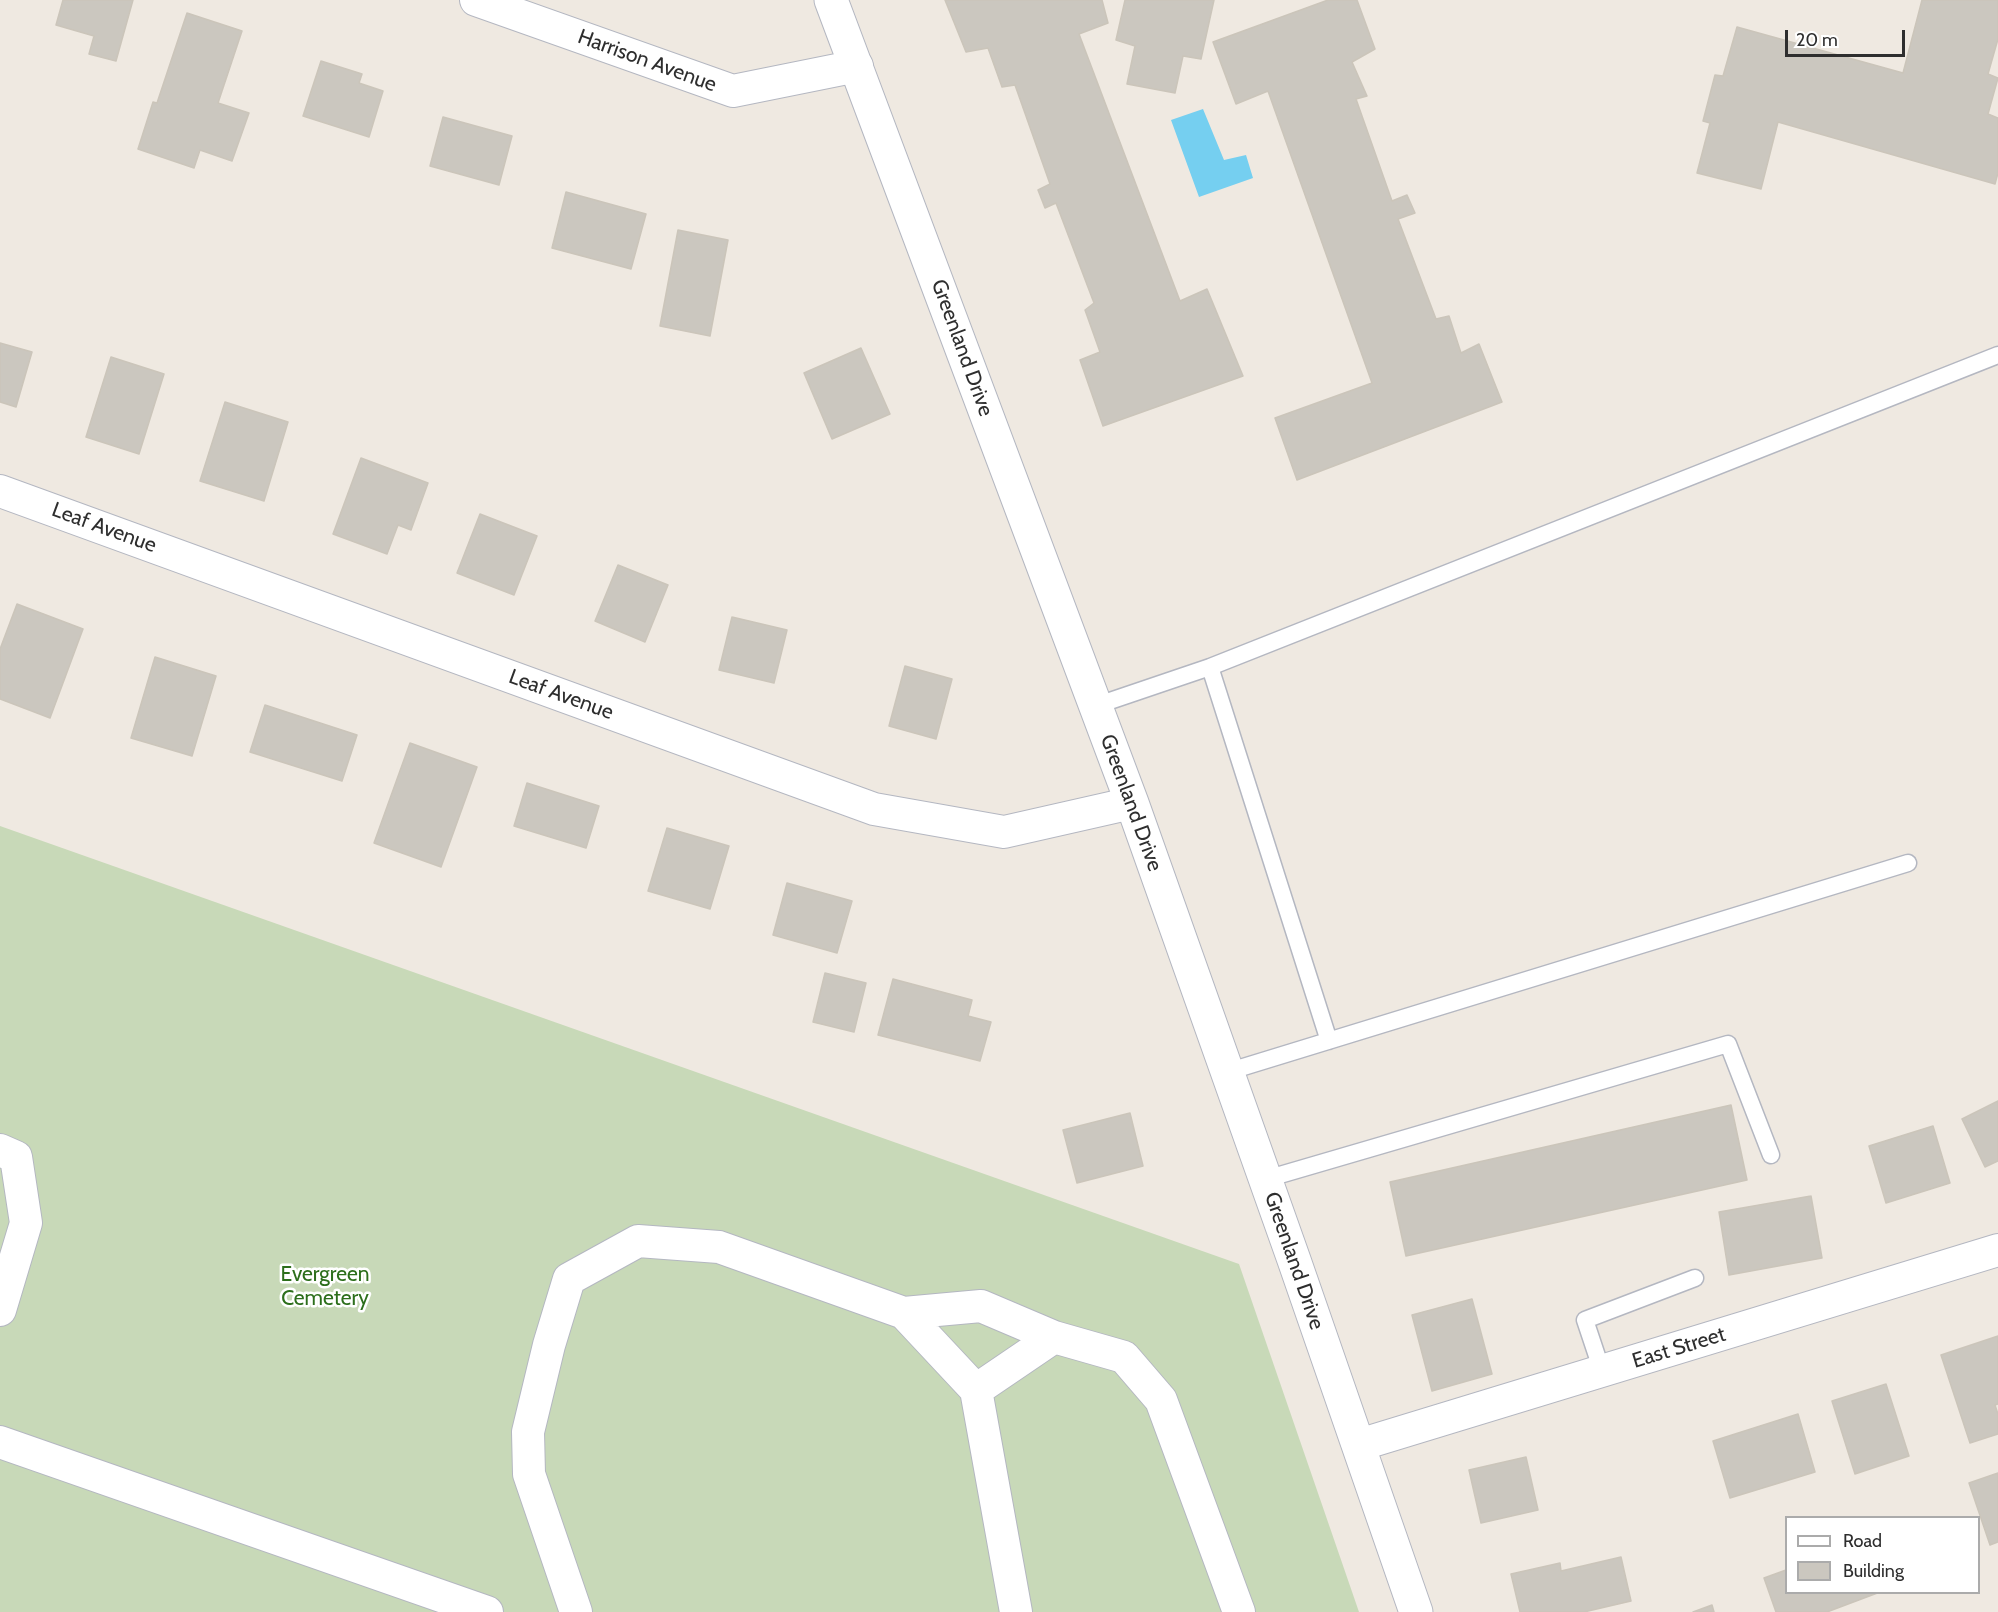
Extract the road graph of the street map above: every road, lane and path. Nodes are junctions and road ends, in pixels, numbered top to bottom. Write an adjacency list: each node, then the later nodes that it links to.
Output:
1 (476, 0): 3 (street, Harrison Avenue)
2 (831, 0): 3 (street, Greenland Drive)
3 (856, 66): 7 (street, Greenland Drive)
4 (1998, 355): 6 (lane)
5 (0, 490): 8 (street, Leaf Avenue)
6 (1210, 667): 7 (lane); 10 (lane)
7 (1095, 706): 8 (street, Greenland Drive)
8 (1132, 803): 11 (street, Greenland Drive)
9 (1908, 863): 10 (lane)
10 (1329, 1041): 11 (lane)
11 (1227, 1072): 14 (street, Greenland Drive)
12 (0, 1150): 17 (street)
13 (1771, 1155): 14 (lane)
14 (1266, 1179): 23 (street, Greenland Drive)
15 (1998, 1250): 20 (street, East Street)
16 (1695, 1278): 20 (lane)
17 (0, 1310)
18 (904, 1313): 19 (street); 21 (street); 25 (street)
19 (1054, 1337): 21 (street); 27 (street)
20 (1602, 1371): 23 (street, East Street)
21 (976, 1390): 26 (street)
22 (0, 1442): 24 (street)
23 (1359, 1446): 28 (street, Greenland Drive)
24 (487, 1612)
25 (576, 1612)
26 (1016, 1612)
27 (1239, 1612)
28 (1416, 1612)

